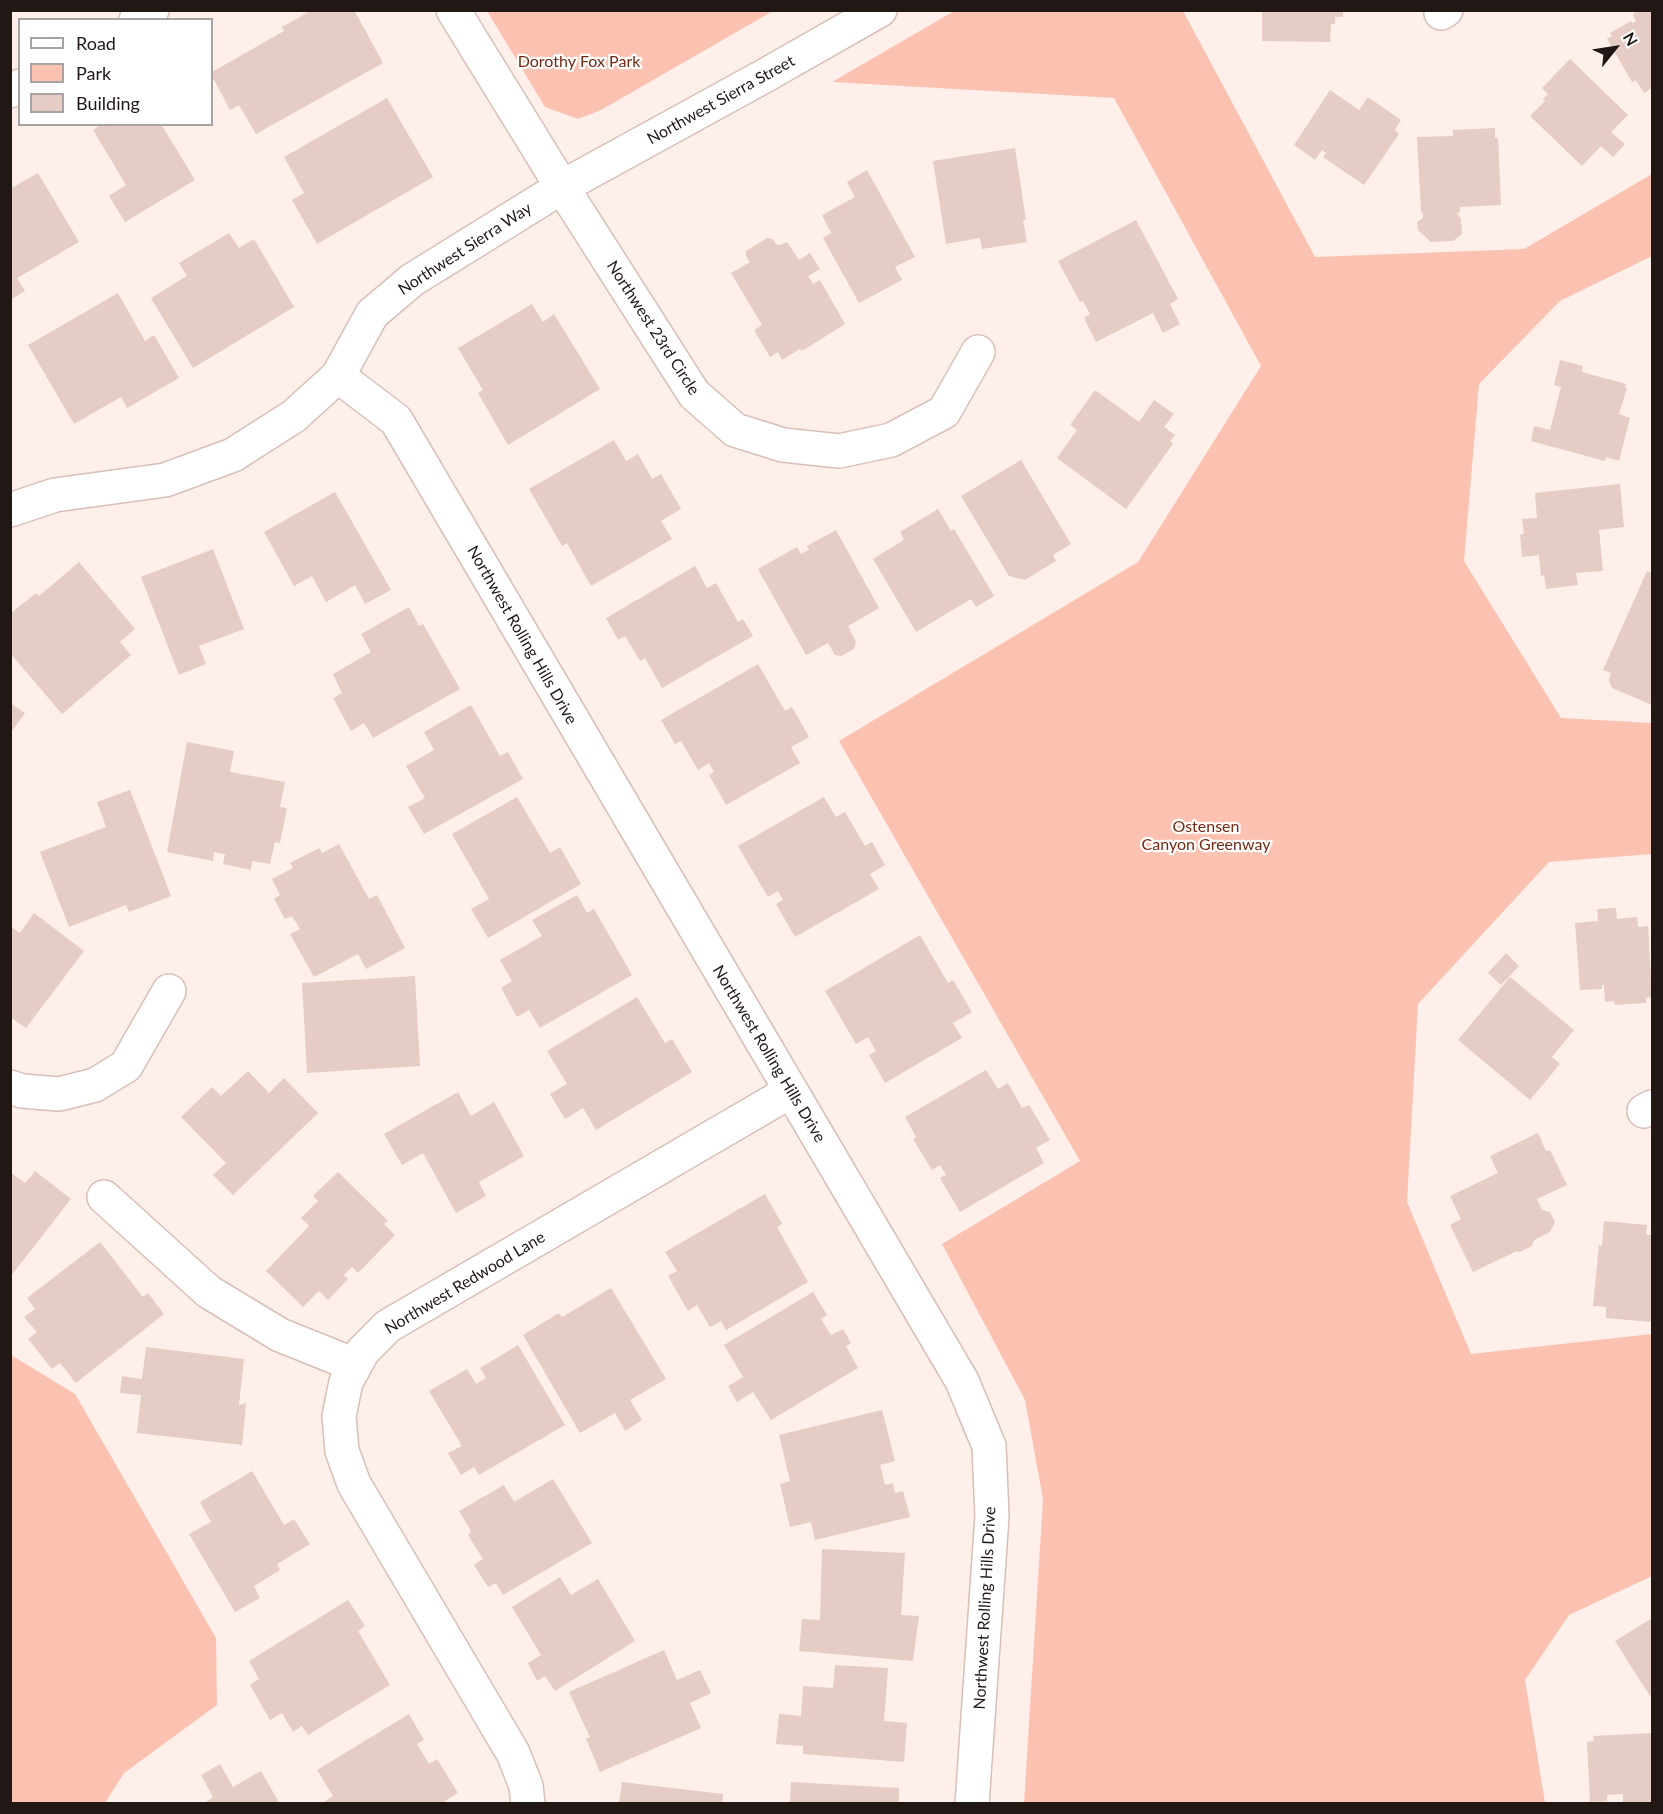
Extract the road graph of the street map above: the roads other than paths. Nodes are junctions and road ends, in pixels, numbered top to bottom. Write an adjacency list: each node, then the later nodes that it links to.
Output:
1 (152, 10): 4 (street)
2 (453, 10): 5 (street, Northwest 23rd Circle)
3 (880, 10): 5 (street, Northwest Sierra Street)
4 (139, 18)
5 (562, 187): 6 (street, Northwest 23rd Circle); 7 (street, Northwest Sierra Way)
6 (978, 352)
7 (338, 376): 8 (street, Northwest Sierra Way); 11 (street, Northwest Rolling Hills Drive)
8 (15, 500)
9 (168, 991): 10 (street)
10 (10, 1087)
11 (791, 1091): 13 (street, Northwest Redwood Lane); 15 (street, Northwest Rolling Hills Drive)
12 (104, 1197): 13 (street)
13 (356, 1365): 14 (street, Northwest Redwood Lane)
14 (528, 1803)
15 (972, 1803)

